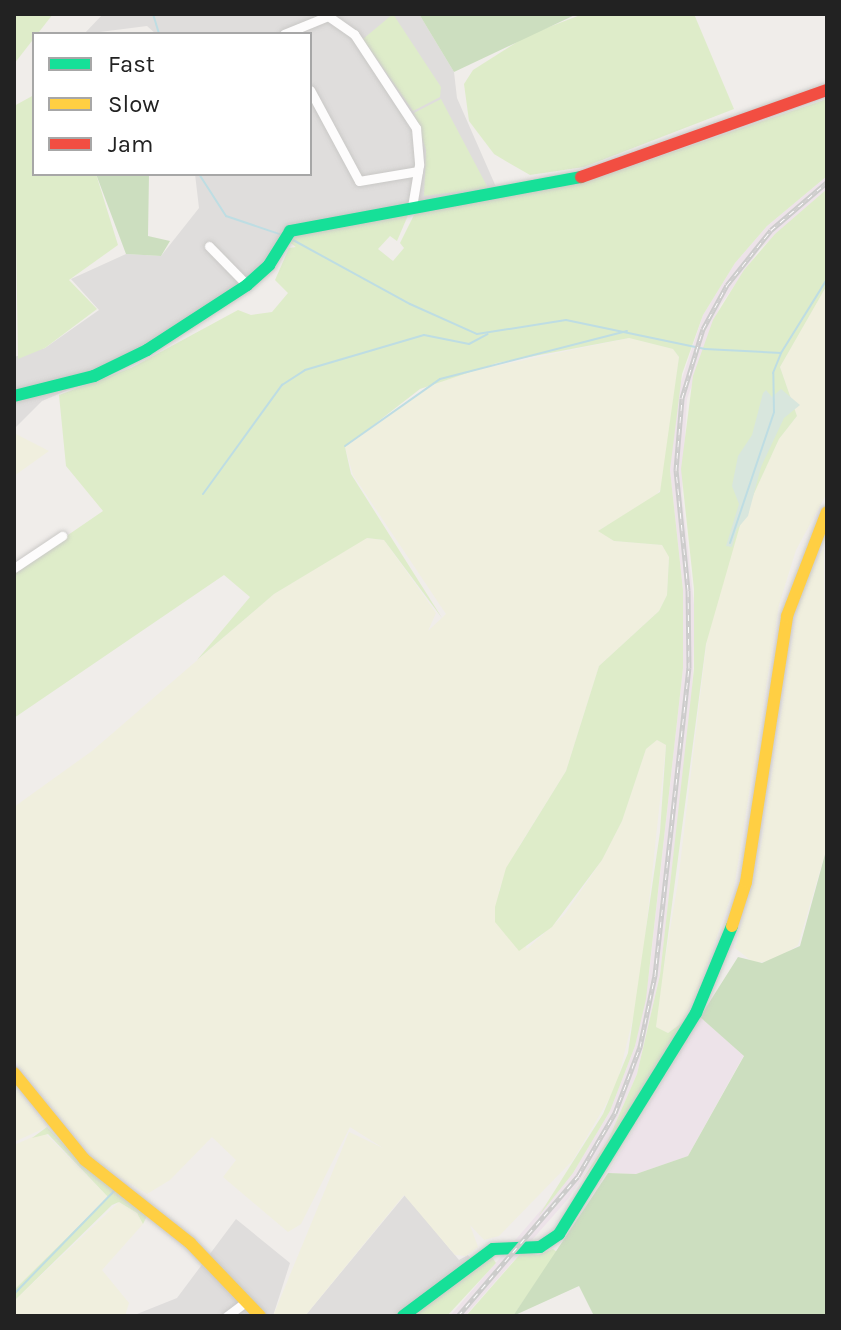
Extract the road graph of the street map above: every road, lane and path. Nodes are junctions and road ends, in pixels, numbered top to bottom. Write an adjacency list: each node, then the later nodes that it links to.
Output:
1 (289, 32): 4 (street)
2 (827, 90): 5 (street)
3 (312, 94): 4 (street)
4 (418, 171): 5 (street)
5 (412, 207): 7 (street)
6 (209, 246): 7 (street)
7 (247, 285): 8 (street)
8 (14, 396)
9 (827, 512): 16 (street)
10 (62, 536): 11 (street)
11 (14, 568)
12 (14, 1073): 13 (street)
13 (243, 1296): 14 (street); 15 (street)
14 (227, 1316)
15 (260, 1316)
16 (403, 1316)

